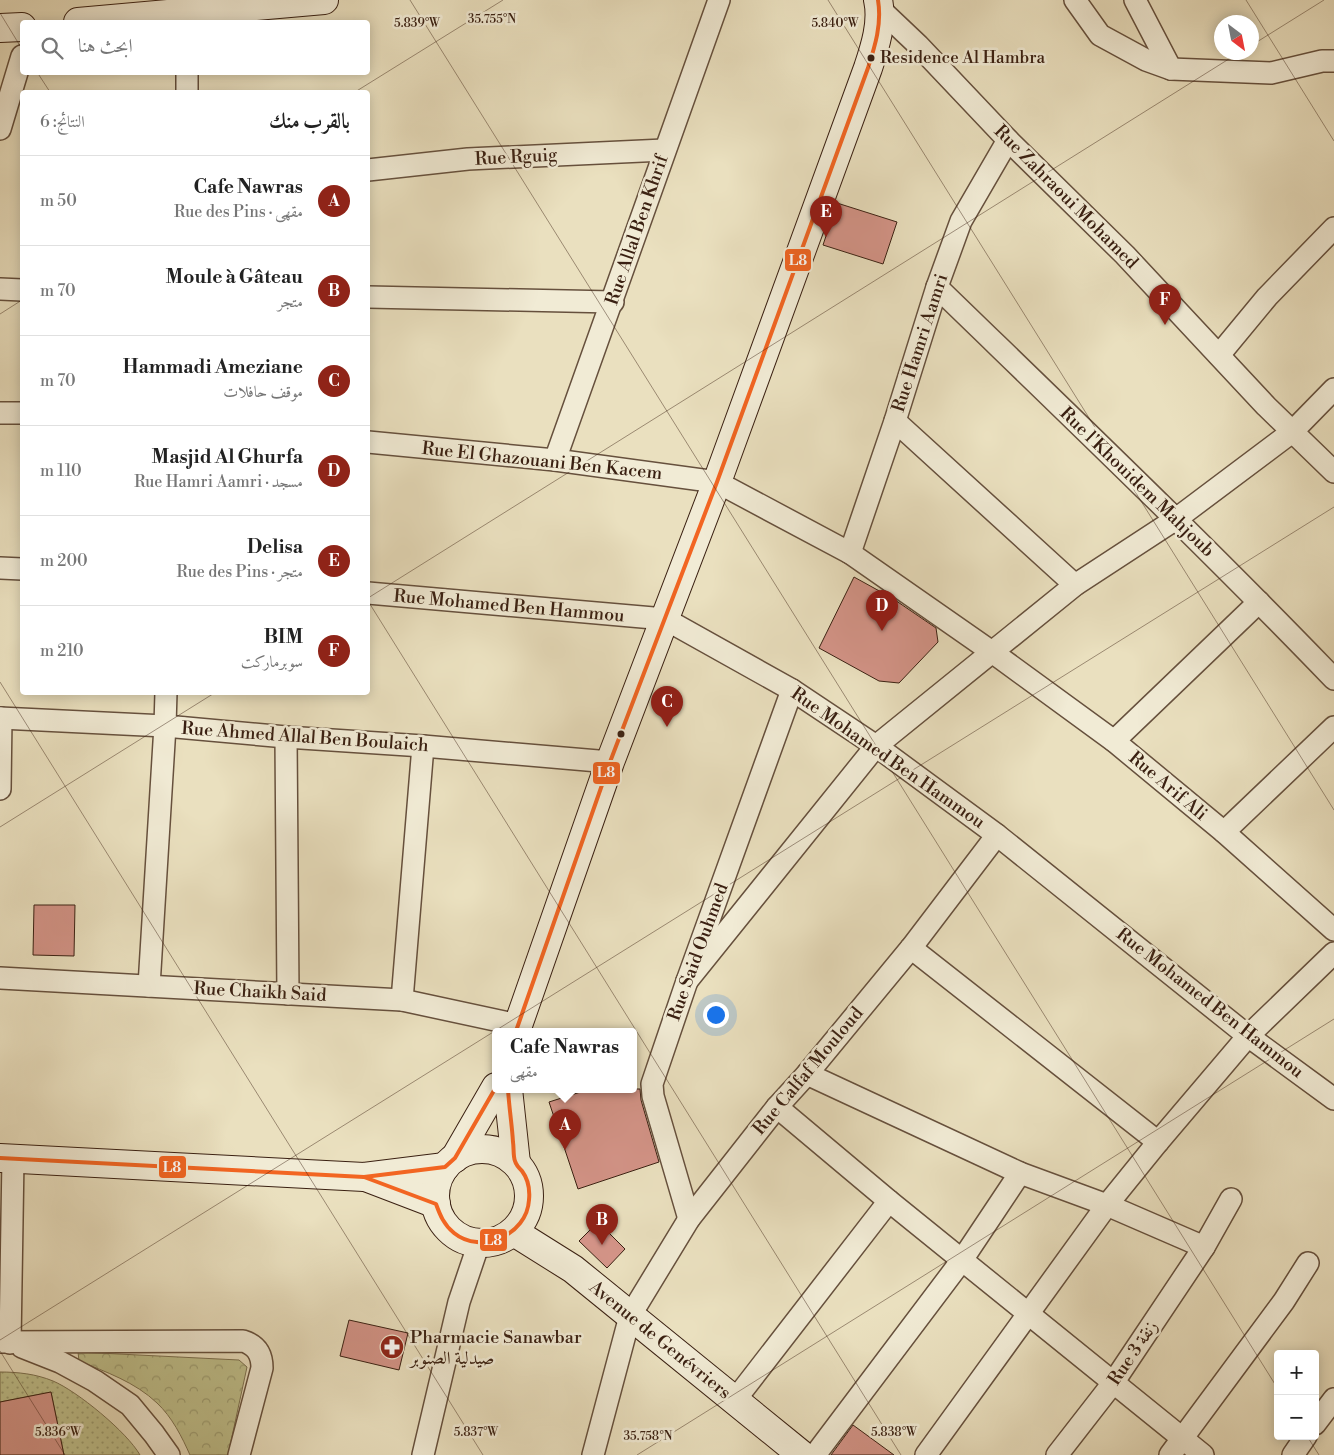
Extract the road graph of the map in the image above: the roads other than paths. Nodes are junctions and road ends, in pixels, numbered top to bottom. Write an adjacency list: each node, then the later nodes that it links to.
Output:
1 (324, 0): 6 (street)
2 (719, 0): 17 (street, Rue Allal Ben Khrif)
3 (1075, 0): 12 (street)
4 (1135, 0): 12 (street)
5 (879, 4): 16 (street, Rue Zahraoui Mohamed); 34 (street)
6 (187, 18): 7 (street)
7 (132, 20)
8 (20, 27): 9 (street)
9 (0, 28)
10 (1334, 61): 12 (street)
11 (20, 63): 15 (street)
12 (1170, 69)
13 (187, 75): 14 (street)
14 (187, 90)
15 (0, 128)
16 (1008, 140): 20 (street, Rue Hamri Aamri); 25 (street, Rue Zahraoui Mohamed)
17 (664, 150): 18 (street, Rue Rguig); 24 (street, Rue Allal Ben Khrif)
18 (370, 170)
19 (1334, 228): 25 (street)
20 (937, 287): 29 (street, Rue Hamri Aamri); 35 (street, Rue l'Khouidem Mahjoub)
21 (0, 289): 22 (street)
22 (20, 290)
23 (370, 297): 24 (street)
24 (613, 302): 32 (street, Rue Allal Ben Khrif)
25 (1219, 355): 30 (street, Rue Zahraoui Mohamed)
26 (1334, 389): 30 (street)
27 (0, 413): 28 (street)
28 (20, 413)
29 (895, 420): 36 (street, Rue Hamri Aamri); 39 (street)
30 (1292, 432): 33 (street, Rue Zahraoui Mohamed); 35 (street)
31 (370, 442): 32 (street, Rue El Ghazouani Ben Kacem)
32 (555, 460): 34 (street, Rue El Ghazouani Ben Kacem)
33 (1334, 472)
34 (717, 482): 36 (street, Rue Arif Ali); 42 (street)
35 (1176, 519): 39 (street); 41 (street, Rue l'Khouidem Mahjoub)
36 (850, 553): 43 (street, Rue Arif Ali)
37 (0, 568): 38 (street)
38 (20, 569)
39 (1075, 586): 43 (street)
40 (370, 593): 42 (street, Rue Mohamed Ben Hammou)
41 (1259, 602): 44 (street, Rue l'Khouidem Mahjoub); 51 (street)
42 (665, 620): 45 (street, Rue Mohamed Ben Hammou); 54 (street)
43 (992, 652): 51 (street, Rue Arif Ali); 53 (street)
44 (1334, 679)
45 (792, 690): 53 (street, Rue Mohamed Ben Hammou); 62 (street, Rue Said Ouhmed)
46 (166, 695): 48 (street)
47 (0, 718): 48 (street, Rue Ahmed Allal Ben Boulaich); 55 (street)
48 (165, 726): 50 (street, Rue Ahmed Allal Ben Boulaich); 63 (street)
49 (1334, 727): 56 (street)
50 (286, 737): 52 (street, Rue Ahmed Allal Ben Boulaich); 64 (street)
51 (1114, 740): 56 (street, Rue Arif Ali)
52 (423, 746): 54 (street, Rue Ahmed Allal Ben Boulaich); 65 (street)
53 (876, 746): 57 (street, Rue Mohamed Ben Hammou); 62 (street)
54 (610, 762): 66 (street)
55 (0, 789)
56 (1224, 832): 58 (street, Rue Arif Ali)
57 (997, 835): 59 (street, Rue Calfaf Mouloud); 67 (street, Rue Mohamed Ben Hammou)
58 (1334, 930)
59 (911, 948): 68 (street, Rue Calfaf Mouloud); 73 (street)
60 (1334, 953): 67 (street)
61 (0, 978): 63 (street, Rue Chaikh Said)
62 (687, 981): 83 (street, Rue Said Ouhmed)
63 (149, 986): 64 (street, Rue Chaikh Said)
64 (288, 994): 65 (street, Rue Chaikh Said)
65 (402, 1000): 66 (street, Rue Chaikh Said)
66 (517, 1028)
67 (1248, 1036): 71 (street, Rue Mohamed Ben Hammou); 73 (street)
68 (806, 1074): 72 (street, Rue Calfaf Mouloud); 77 (street)
69 (492, 1093): 75 (street)
70 (508, 1093): 76 (street)
71 (1334, 1099)
72 (777, 1107): 80 (street); 83 (street, Rue Calfaf Mouloud)
73 (1158, 1142): 82 (street)
74 (6, 1158): 78 (street); 91 (street)
75 (450, 1162): 76 (street); 78 (street); 81 (street)
76 (516, 1163): 84 (street)
77 (1020, 1173): 82 (street); 87 (street)
78 (364, 1177): 81 (street)
79 (1231, 1199): 86 (street, Rue 3 زنقة)
80 (889, 1201): 87 (street); 94 (street)
81 (436, 1204): 85 (street)
82 (1108, 1205): 86 (street); 89 (street)
83 (689, 1219): 90 (street, Rue Calfaf Mouloud)
84 (514, 1232): 85 (street); 90 (street, Avenue de Genévriers)
85 (478, 1243): 100 (street)
86 (1204, 1247): 92 (street, Rue 3 زنقة)
87 (962, 1260): 89 (street); 103 (street)
88 (1308, 1263): 97 (street)
89 (1029, 1314): 92 (street); 104 (street)
90 (630, 1316): 94 (street, Avenue de Genévriers); 101 (street, Rue Calfaf Mouloud)
91 (5, 1343): 98 (street); 99 (street)
92 (1113, 1383): 97 (street); 105 (street, Rue 3 زنقة)
93 (1334, 1398): 95 (street)
94 (735, 1400): 102 (street, Avenue de Genévriers)
95 (1319, 1419)
96 (1303, 1440): 107 (street)
97 (1176, 1447): 106 (street)
98 (169, 1455)
99 (238, 1455)
100 (423, 1455)
101 (593, 1455)
102 (802, 1455)
103 (815, 1455)
104 (926, 1455)
105 (1057, 1455)
106 (1203, 1455)
107 (1293, 1455)

